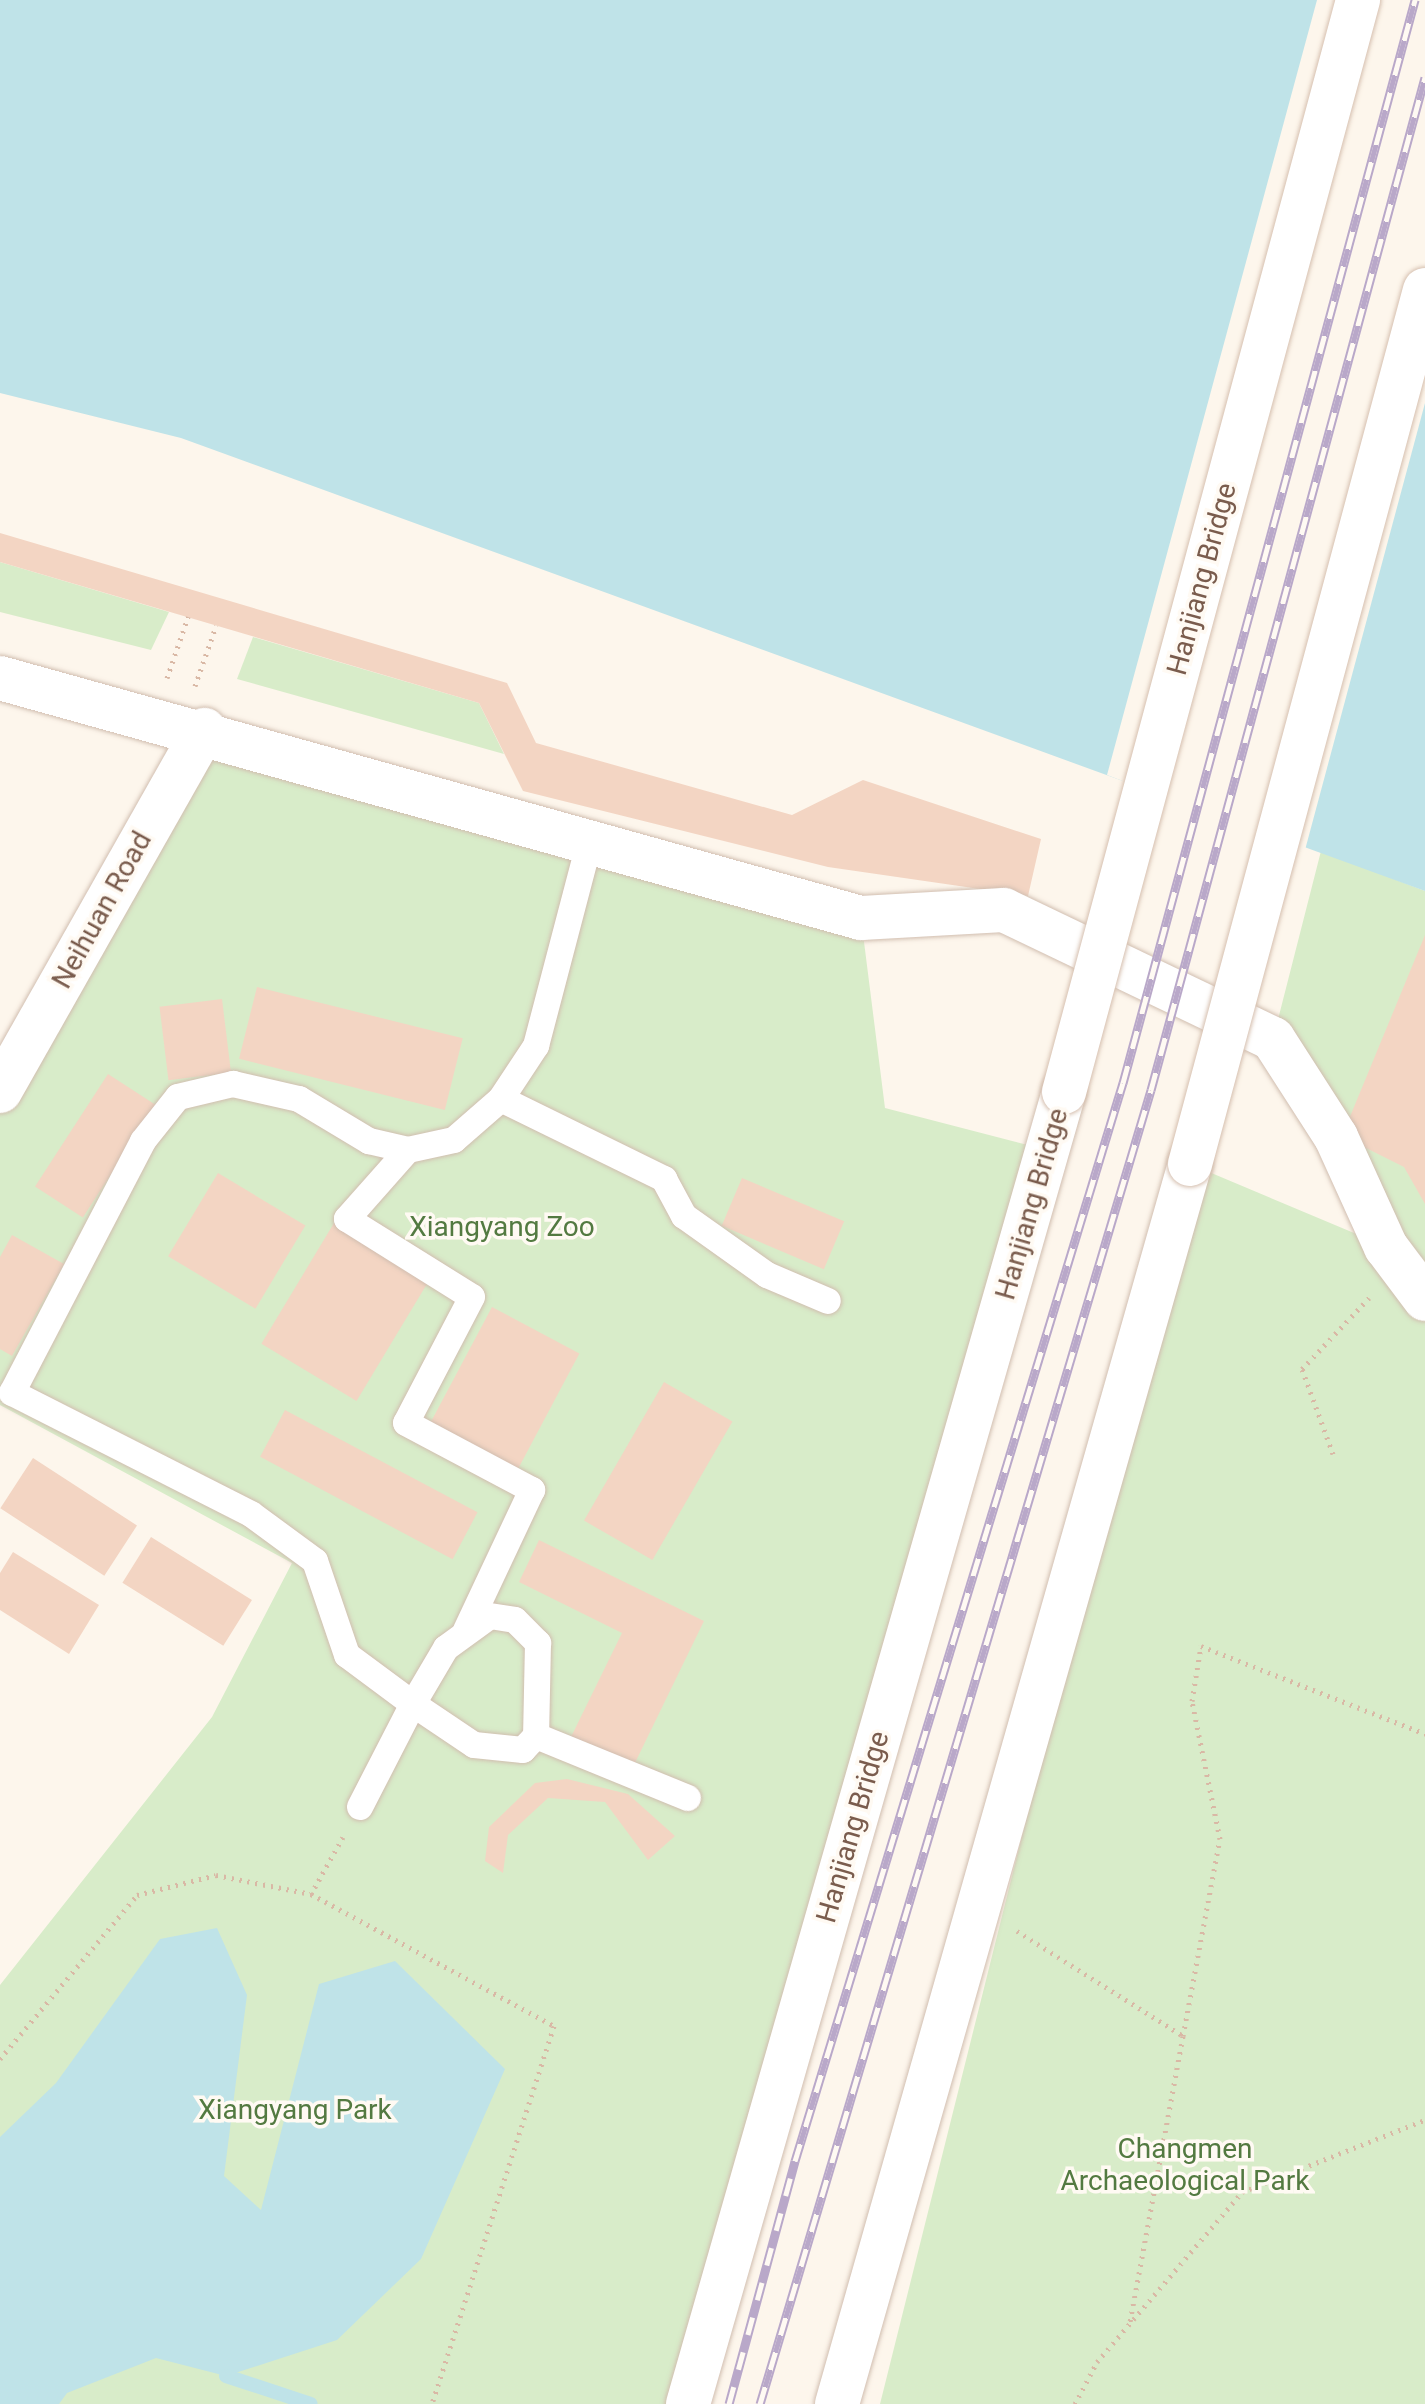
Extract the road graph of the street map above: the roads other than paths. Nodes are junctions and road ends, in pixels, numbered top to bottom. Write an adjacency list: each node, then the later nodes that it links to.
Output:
1 (1358, 0): 16 (main road, Hanjiang Bridge, bridge)
2 (1425, 290): 17 (main road, bridge)
3 (0, 678): 4 (main road)
4 (204, 730): 5 (main road); 6 (main road, Neihuan Road)
5 (590, 840): 7 (lane); 9 (main road)
6 (0, 1091)
7 (501, 1099): 8 (lane); 10 (lane)
8 (408, 1150): 11 (lane); 12 (lane)
9 (1413, 1282)
10 (828, 1301)
11 (466, 1630): 12 (lane); 13 (lane)
12 (413, 1704): 13 (lane); 15 (lane)
13 (536, 1736): 14 (lane)
14 (688, 1798)
15 (360, 1807)
16 (688, 2404)
17 (837, 2404)

